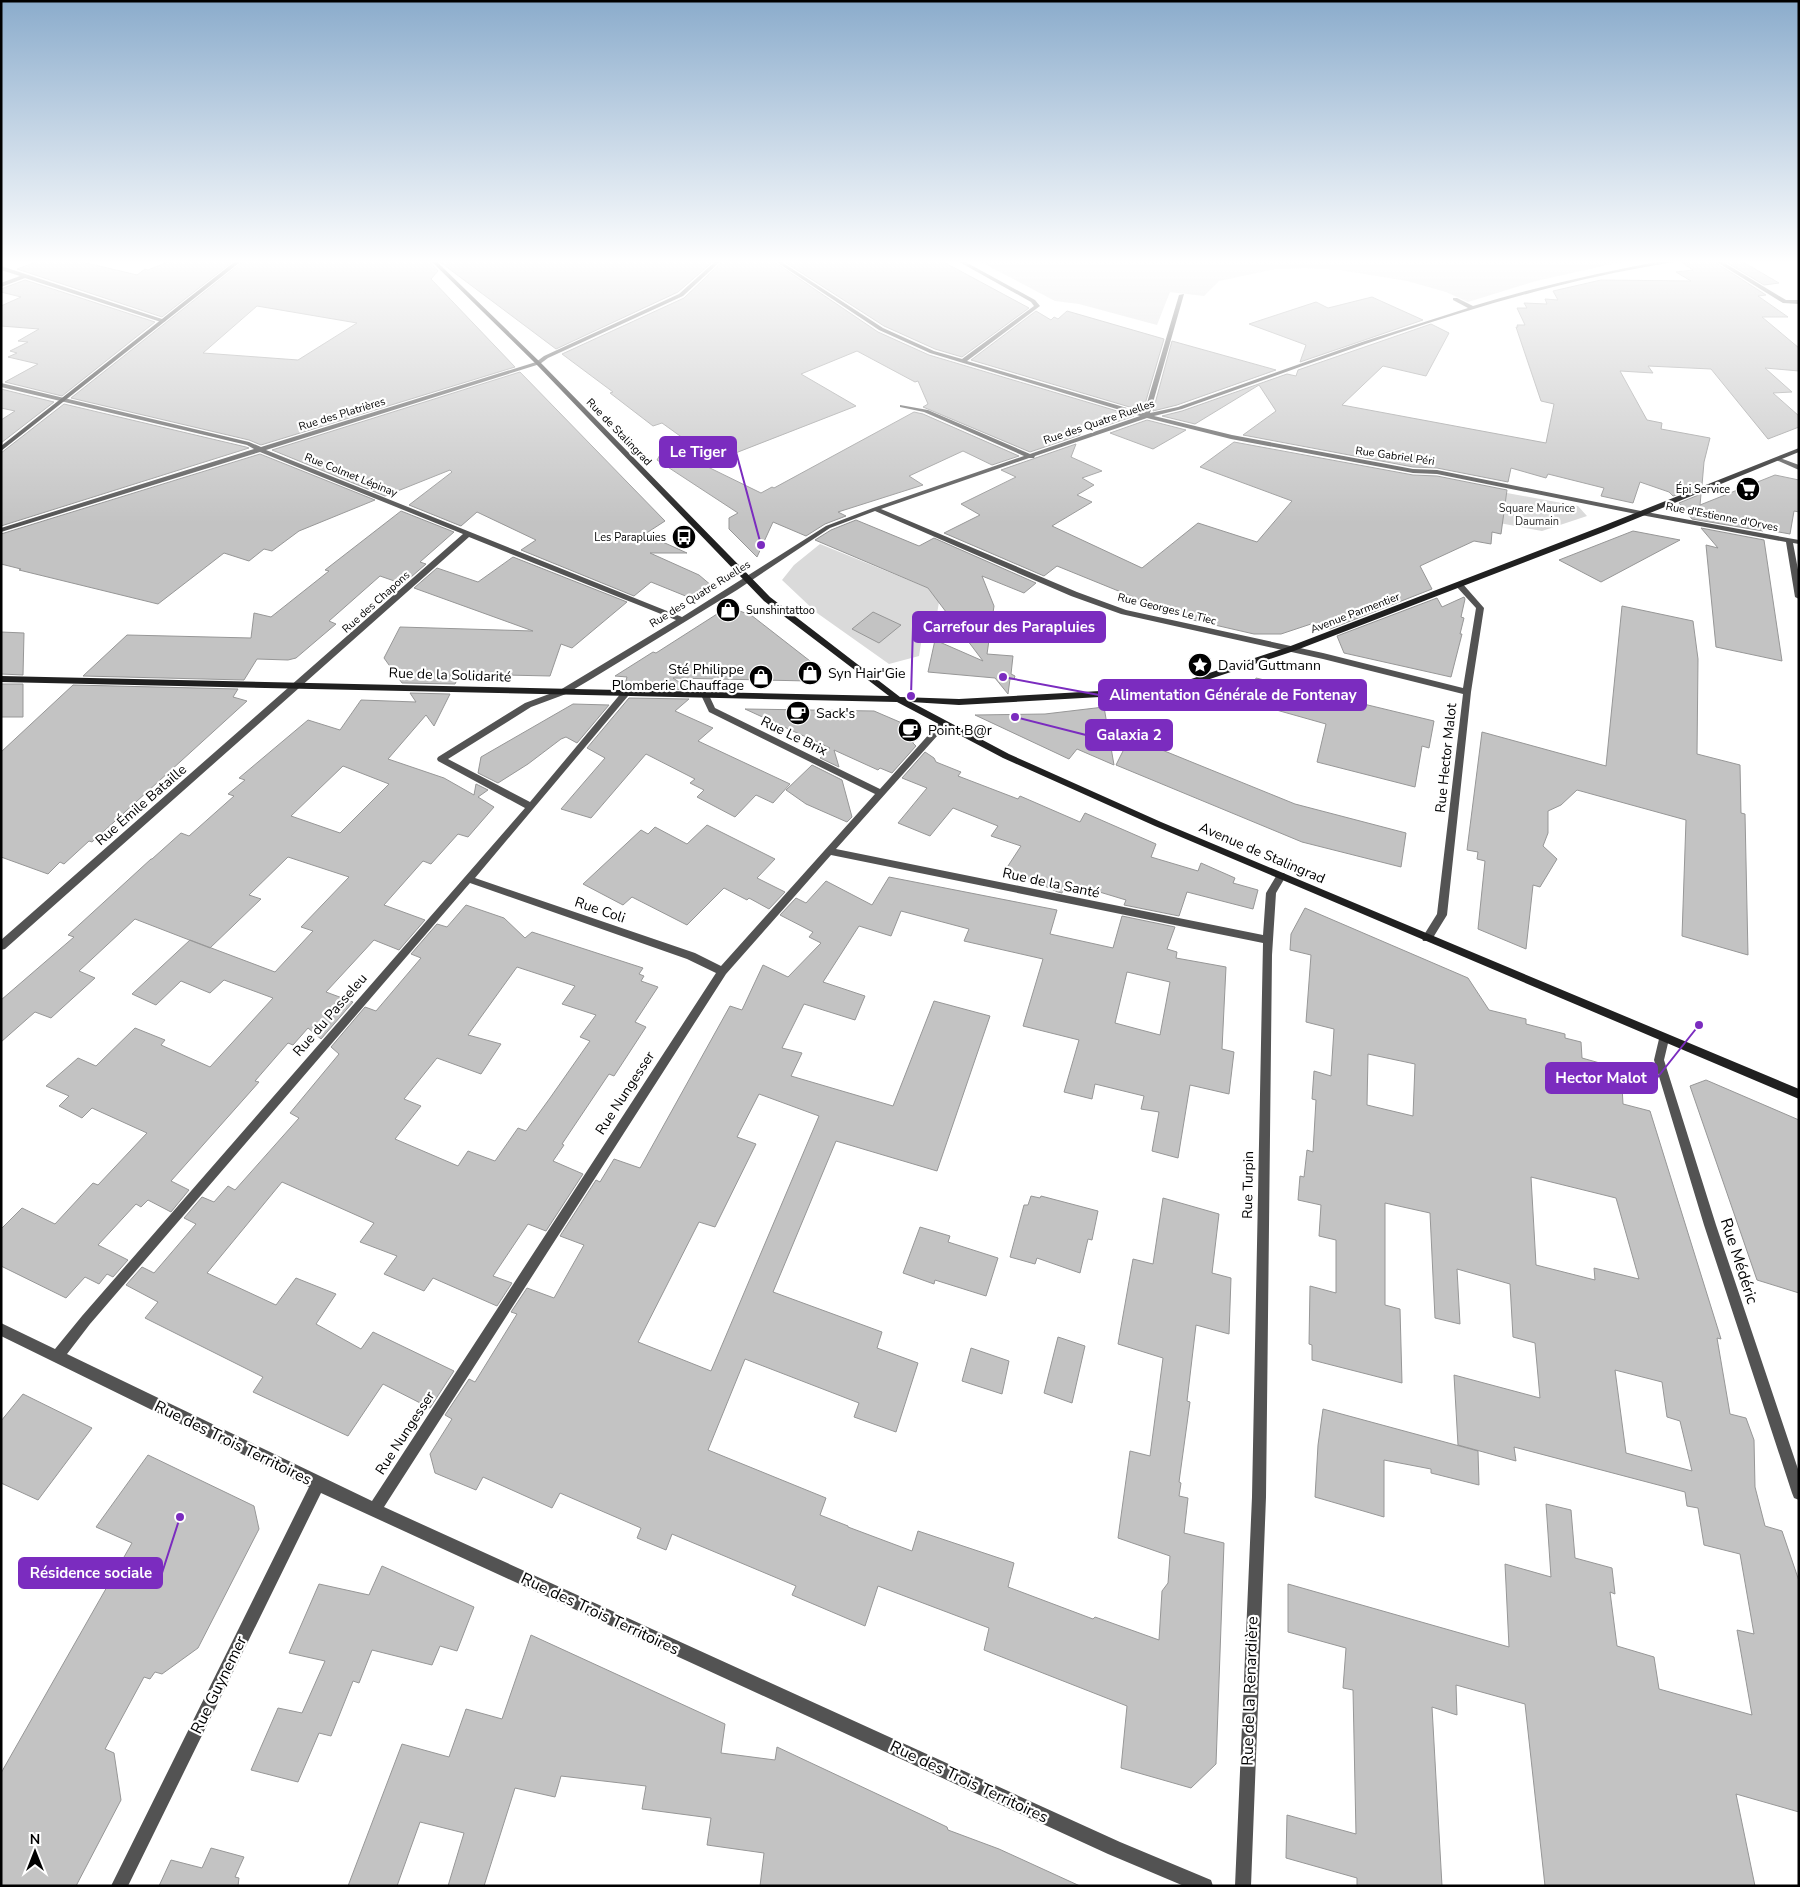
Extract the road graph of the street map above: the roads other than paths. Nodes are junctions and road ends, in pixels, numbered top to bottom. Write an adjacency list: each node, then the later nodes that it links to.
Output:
1 (130, 347): 11 (street)
2 (522, 347): 9 (street, Rue de Stalingrad)
3 (566, 347): 9 (street, Rue des Platrières)
4 (921, 347): 8 (street, Rue Gabriel Péri)
5 (982, 347): 8 (street)
6 (1167, 347): 13 (street)
7 (1358, 347): 13 (street, Rue des Quatre Ruelles)
8 (963, 361): 13 (street, Rue Gabriel Péri)
9 (538, 363): 15 (street, Rue des Platrières); 26 (street, Rue de Stalingrad)
10 (1, 385): 11 (street, Rue Colmet Lépinay)
11 (64, 400): 14 (street); 15 (street, Rue Colmet Lépinay)
12 (902, 406): 17 (street)
13 (1146, 416): 17 (street, Rue des Quatre Ruelles); 21 (street, Rue Gabriel Péri)
14 (1, 449)
15 (262, 450): 22 (street, Rue des Platrières); 23 (street, Rue Colmet Lépinay)
16 (1799, 450): 18 (street, Avenue Parmentier)
17 (1032, 457): 20 (street, Rue des Quatre Ruelles)
18 (1778, 459): 19 (street); 21 (street, Avenue Parmentier)
19 (1799, 468)
20 (875, 509): 26 (street, Rue des Quatre Ruelles); 30 (street, Rue Georges Le Tiec)
21 (1641, 513): 24 (street, Rue d'Estienne d'Orves); 27 (street, Avenue Parmentier)
22 (1, 530)
23 (468, 534): 29 (street, Rue Colmet Lépinay); 32 (street, Rue des Chapons)
24 (1789, 541): 25 (street, Rue d'Estienne d'Orves); 28 (street)
25 (1799, 542)
26 (748, 579): 29 (street, Rue des Quatre Ruelles); 37 (street, Avenue de Stalingrad)
27 (1458, 585): 30 (street, Avenue Parmentier); 34 (street, Rue Hector Malot)
28 (1799, 597)
29 (681, 619): 33 (street, Rue des Quatre Ruelles)
30 (1291, 650): 34 (street, Rue Georges Le Tiec); 37 (street, Avenue Parmentier)
31 (1, 678): 32 (street, Rue de la Solidarité)
32 (298, 685): 33 (street, Rue de la Solidarité); 46 (street, Rue Émile Bataille)
33 (563, 692): 35 (street, Rue de la Solidarité); 40 (street, Rue des Quatre Ruelles)
34 (1467, 692): 44 (street, Rue Hector Malot)
35 (625, 694): 36 (street, Rue de la Solidarité); 40 (street, Rue du Passeleu)
36 (705, 695): 37 (street, Rue de la Solidarité); 39 (street, Rue Le Brix)
37 (898, 699): 38 (street, Avenue de Stalingrad)
38 (942, 724): 39 (street, Rue Nungesser); 42 (street, Avenue de Stalingrad)
39 (880, 793): 41 (street, Rue Nungesser)
40 (531, 807): 43 (street, Rue du Passeleu)
41 (828, 851): 45 (street, Rue de la Santé); 47 (street, Rue Nungesser)
42 (1281, 876): 44 (street, Avenue de Stalingrad); 45 (street, Rue Turpin)
43 (468, 879): 47 (street, Rue Coli); 51 (street, Rue du Passeleu)
44 (1428, 938): 48 (street, Avenue de Stalingrad)
45 (1268, 940): 54 (street, Rue Turpin)
46 (1, 946)
47 (722, 971): 55 (street, Rue Nungesser)
48 (1664, 1038): 49 (street, Avenue de Stalingrad); 53 (street, Rue Médéric)
49 (1799, 1094)
50 (1, 1330): 51 (street, Rue des Trois Territoires)
51 (57, 1356): 52 (street, Rue des Trois Territoires)
52 (318, 1484): 55 (street, Rue des Trois Territoires); 56 (street, Rue Guynemer)
53 (1799, 1493)
54 (1258, 1496): 58 (street, Rue de la Renardière)
55 (374, 1510): 57 (street, Rue des Trois Territoires)
56 (120, 1886)
57 (1205, 1886)
58 (1243, 1886)

